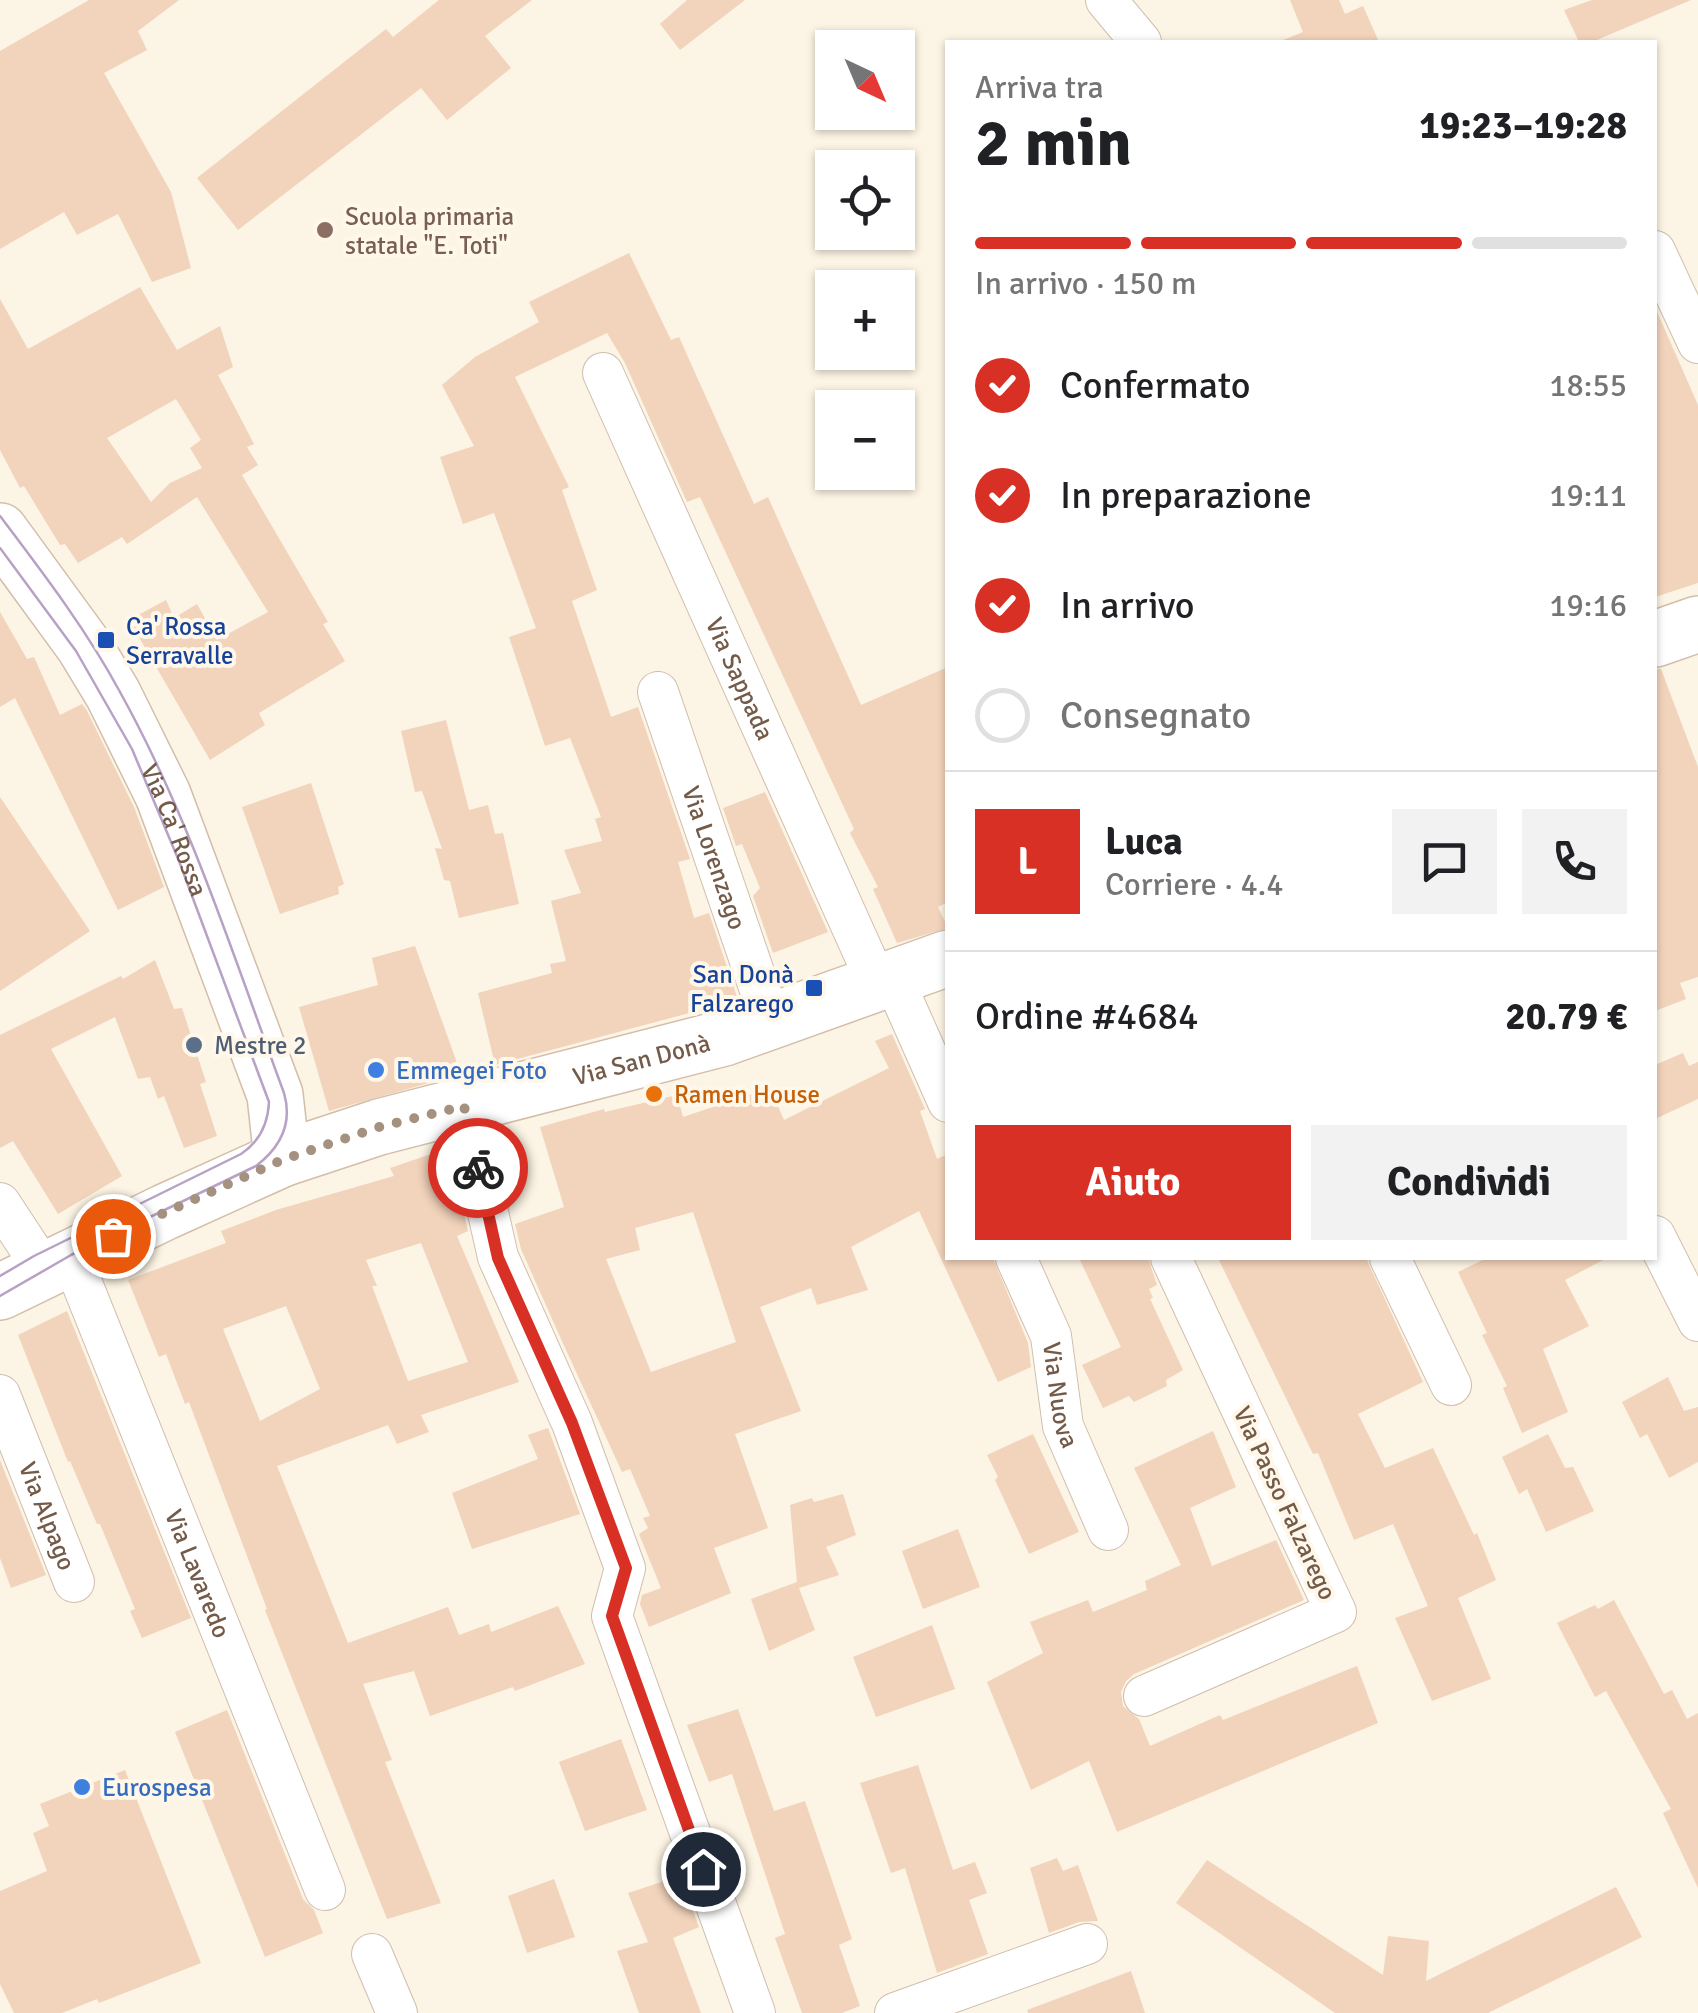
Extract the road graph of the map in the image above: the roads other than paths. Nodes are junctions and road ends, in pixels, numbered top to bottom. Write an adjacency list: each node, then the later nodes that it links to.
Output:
1 (1111, 5): 2 (street)
2 (1140, 40)
3 (1657, 255): 4 (street)
4 (1698, 344)
5 (603, 374): 11 (street, Via Sappada)
6 (0, 531): 15 (street, Via Ca' Rossa)
7 (1698, 624): 8 (street)
8 (1657, 638)
9 (658, 692): 12 (street, Via Lorenzago)
10 (945, 959): 11 (street, Via San Donà)
11 (885, 981): 12 (street, Via San Donà); 13 (street)
12 (771, 1022): 14 (street, Via San Donà)
13 (945, 1096)
14 (464, 1106): 15 (street, Via San Donà); 32 (street)
15 (282, 1160): 21 (street, Via San Donà)
16 (0, 1203): 21 (street, Via Lavaredo)
17 (1657, 1240): 22 (street)
18 (1017, 1260): 25 (street, Via Nuova)
19 (1173, 1260): 27 (street, Via Passo Falzarego)
20 (1391, 1260): 23 (street)
21 (38, 1273): 28 (street, Via Lavaredo)
22 (1698, 1320)
23 (1451, 1385)
24 (0, 1395): 26 (street, Via Alpago)
25 (1108, 1530)
26 (74, 1582)
27 (1144, 1696)
28 (325, 1890)
29 (1086, 1944): 33 (street)
30 (372, 1954): 31 (street)
31 (397, 2013)
32 (755, 2013)
33 (896, 2013)

